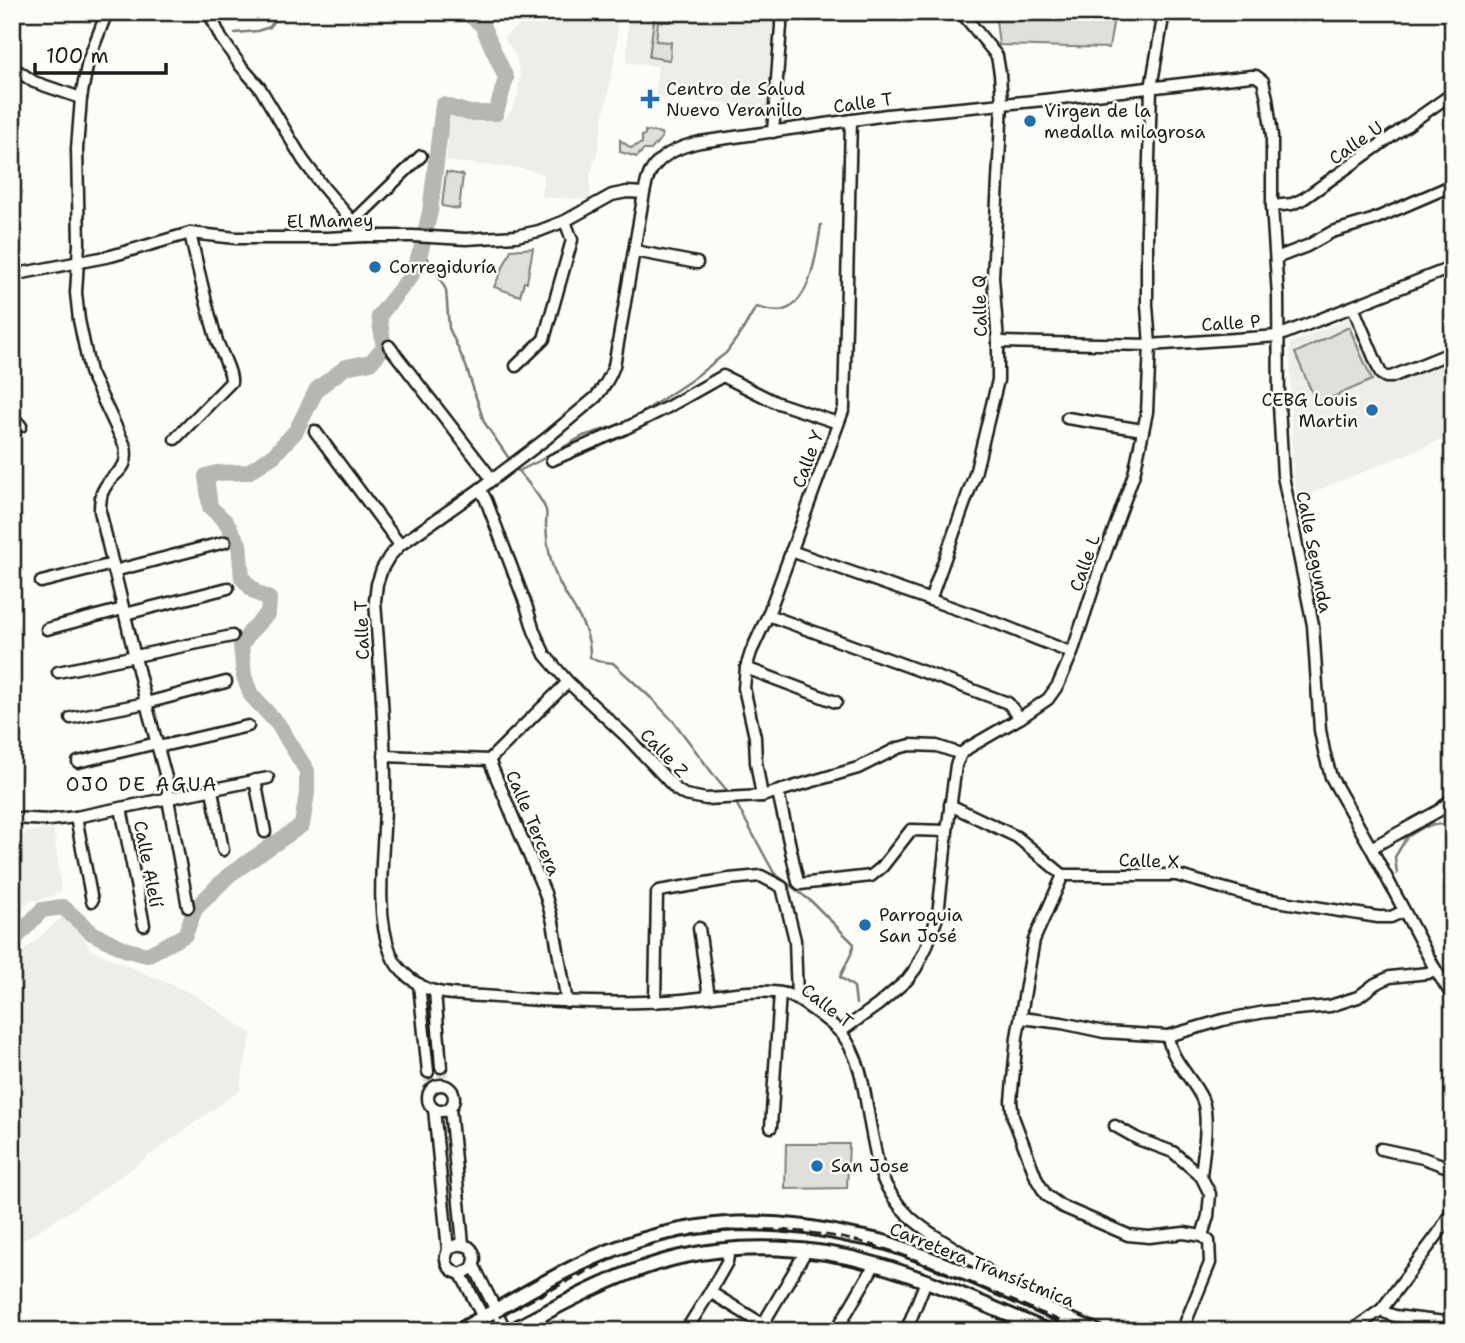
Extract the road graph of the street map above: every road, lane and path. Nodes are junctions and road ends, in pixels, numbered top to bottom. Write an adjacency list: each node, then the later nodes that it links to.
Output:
1 (107, 12): 10 (street)
2 (209, 12): 18 (street)
3 (781, 12): 13 (street)
4 (961, 12): 11 (street, Calle Q)
5 (1164, 12): 8 (street, Calle L)
6 (12, 67): 10 (street)
7 (1263, 81): 8 (street, Calle T); 17 (street, Calle Segunda)
8 (1151, 88): 11 (street, Calle T); 31 (street, Calle L)
9 (1453, 93): 17 (street, Calle U)
10 (81, 97): 24 (street)
11 (1002, 103): 12 (street, Calle T); 30 (street, Calle Q)
12 (852, 120): 13 (street, Calle T); 37 (street, Calle Y)
13 (774, 132): 16 (street, Calle T)
14 (421, 156): 18 (street)
15 (1453, 186): 23 (street)
16 (644, 193): 19 (street, El Mamey); 22 (street, Calle T)
17 (1272, 206): 23 (street, Calle Segunda)
18 (354, 221): 21 (street)
19 (565, 221): 21 (street, El Mamey); 34 (street)
20 (190, 233): 21 (street, El Mamey); 24 (street, El Mamey); 41 (street)
21 (365, 236)
22 (635, 251): 25 (street); 43 (street, Calle T)
23 (1276, 258): 29 (street, Calle Segunda)
24 (77, 263): 27 (street, El Mamey); 48 (street)
25 (697, 263)
26 (1453, 267): 28 (street, Calle P)
27 (12, 275)
28 (1353, 307): 29 (street, Calle P); 33 (street)
29 (1278, 336): 31 (street, Calle P); 85 (street, Calle Segunda)
30 (998, 342): 31 (street, Calle P); 51 (street, Calle Q)
31 (1150, 345): 39 (street, Calle L)
32 (390, 346): 43 (street)
33 (1453, 352)
34 (516, 366)
35 (12, 416): 38 (street)
36 (1067, 418): 39 (street)
37 (838, 424): 42 (street); 47 (street, Calle Y)
38 (21, 426)
39 (1143, 430): 56 (street, Calle L)
40 (315, 431): 46 (street)
41 (175, 439)
42 (552, 460)
43 (492, 479): 44 (street, Calle T)
44 (480, 489): 46 (street, Calle T); 61 (street, Calle Z)
45 (225, 541): 48 (street)
46 (400, 545): 69 (street, Calle T)
47 (791, 551): 51 (street); 53 (street, Calle Y)
48 (113, 567): 49 (street); 52 (street)
49 (41, 582)
50 (228, 588): 52 (street)
51 (930, 600): 56 (street)
52 (124, 611): 54 (street); 57 (street)
53 (768, 615): 58 (street, Calle Y); 65 (street)
54 (47, 629)
55 (232, 636): 57 (street)
56 (1072, 653): 65 (street, Calle L)
57 (135, 657): 59 (street); 63 (street)
58 (746, 668): 62 (street); 76 (street, Calle Y)
59 (58, 672)
60 (226, 682): 63 (street)
61 (568, 682): 70 (street); 76 (street, Calle Z)
62 (836, 702)
63 (146, 703): 64 (street); 67 (street)
64 (71, 718)
65 (1020, 718): 68 (street, Calle L)
66 (248, 726): 67 (street)
67 (158, 745): 71 (street); 78 (street)
68 (961, 754): 75 (street, Calle Z); 79 (street)
69 (384, 755): 70 (street, Calle Tercera); 94 (street, Calle T)
70 (489, 760): 100 (street, Calle Tercera)
71 (78, 762)
72 (268, 778): 73 (street)
73 (256, 780): 74 (street); 84 (street)
74 (212, 790): 78 (street); 86 (street)
75 (778, 792): 76 (street, Calle Z); 83 (street)
76 (762, 796)
77 (1453, 797): 85 (street)
78 (168, 799): 80 (street); 89 (street)
79 (950, 805): 83 (street); 87 (street)
80 (121, 808): 82 (street); 91 (street, Calle Alelí)
81 (12, 817): 82 (street)
82 (76, 817): 88 (street)
83 (947, 831): 105 (street)
84 (265, 832)
85 (1371, 848): 90 (street, Calle Segunda)
86 (223, 850)
87 (1063, 875): 90 (street, Calle X); 102 (street)
88 (92, 901)
89 (188, 907)
90 (1404, 911): 93 (street, Calle Segunda)
91 (144, 925)
92 (699, 928): 97 (street)
93 (1435, 968): 98 (street, Calle Segunda); 106 (street)
94 (419, 984): 95 (street, Calle T); 104 (street)
95 (435, 991): 100 (street, Calle T); 103 (street)
96 (780, 993): 97 (street, Calle T); 99 (street, Calle T); 112 (street)
97 (709, 997): 101 (street, Calle T)
98 (1453, 997)
99 (797, 998): 101 (street); 105 (street, Calle T)
100 (567, 1002): 101 (street, Calle T)
101 (655, 1002)
102 (1021, 1018): 106 (street); 117 (street)
103 (437, 1025): 104 (street); 107 (street)
104 (422, 1026): 108 (street)
105 (840, 1032): 126 (street, Calle T)
106 (1168, 1036): 115 (street)
107 (441, 1067)
108 (428, 1072)
109 (450, 1108): 110 (street); 110 (street); 118 (street)
110 (434, 1110): 120 (street)
111 (1115, 1126): 115 (street)
112 (771, 1127)
113 (1381, 1149): 114 (street)
114 (1449, 1167)
115 (1201, 1176): 117 (street)
116 (1453, 1209): 128 (street)
117 (1202, 1236): 142 (street)
118 (463, 1244): 120 (street); 123 (street)
119 (729, 1249): 121 (main road, Carretera Transístmica); 127 (street); 135 (main road, Carretera Transístmica)
120 (449, 1250): 124 (street)
121 (806, 1251): 122 (main road, Carretera Transístmica); 131 (street)
122 (875, 1264): 125 (main road, Carretera Transístmica); 138 (street)
123 (474, 1266): 124 (street); 129 (street)
124 (461, 1274): 130 (street)
125 (926, 1281): 139 (street); 140 (main road, Carretera Transístmica)
126 (989, 1284): 129 (main road, Carretera Transístmica); 141 (main road, Carretera Transístmica)
127 (710, 1292): 131 (street); 136 (street)
128 (1382, 1309): 132 (street); 143 (street)
129 (497, 1310): 130 (main road, Carretera Transístmica); 135 (street)
130 (484, 1317): 133 (main road, Carretera Transístmica); 134 (street)
131 (763, 1324): 137 (street)
132 (1453, 1324)
133 (458, 1331)
134 (490, 1331)
135 (508, 1331)
136 (680, 1331)
137 (774, 1331)
138 (836, 1331)
139 (906, 1331)
140 (1047, 1331)
141 (1096, 1331)
142 (1182, 1331)
143 (1351, 1331)

